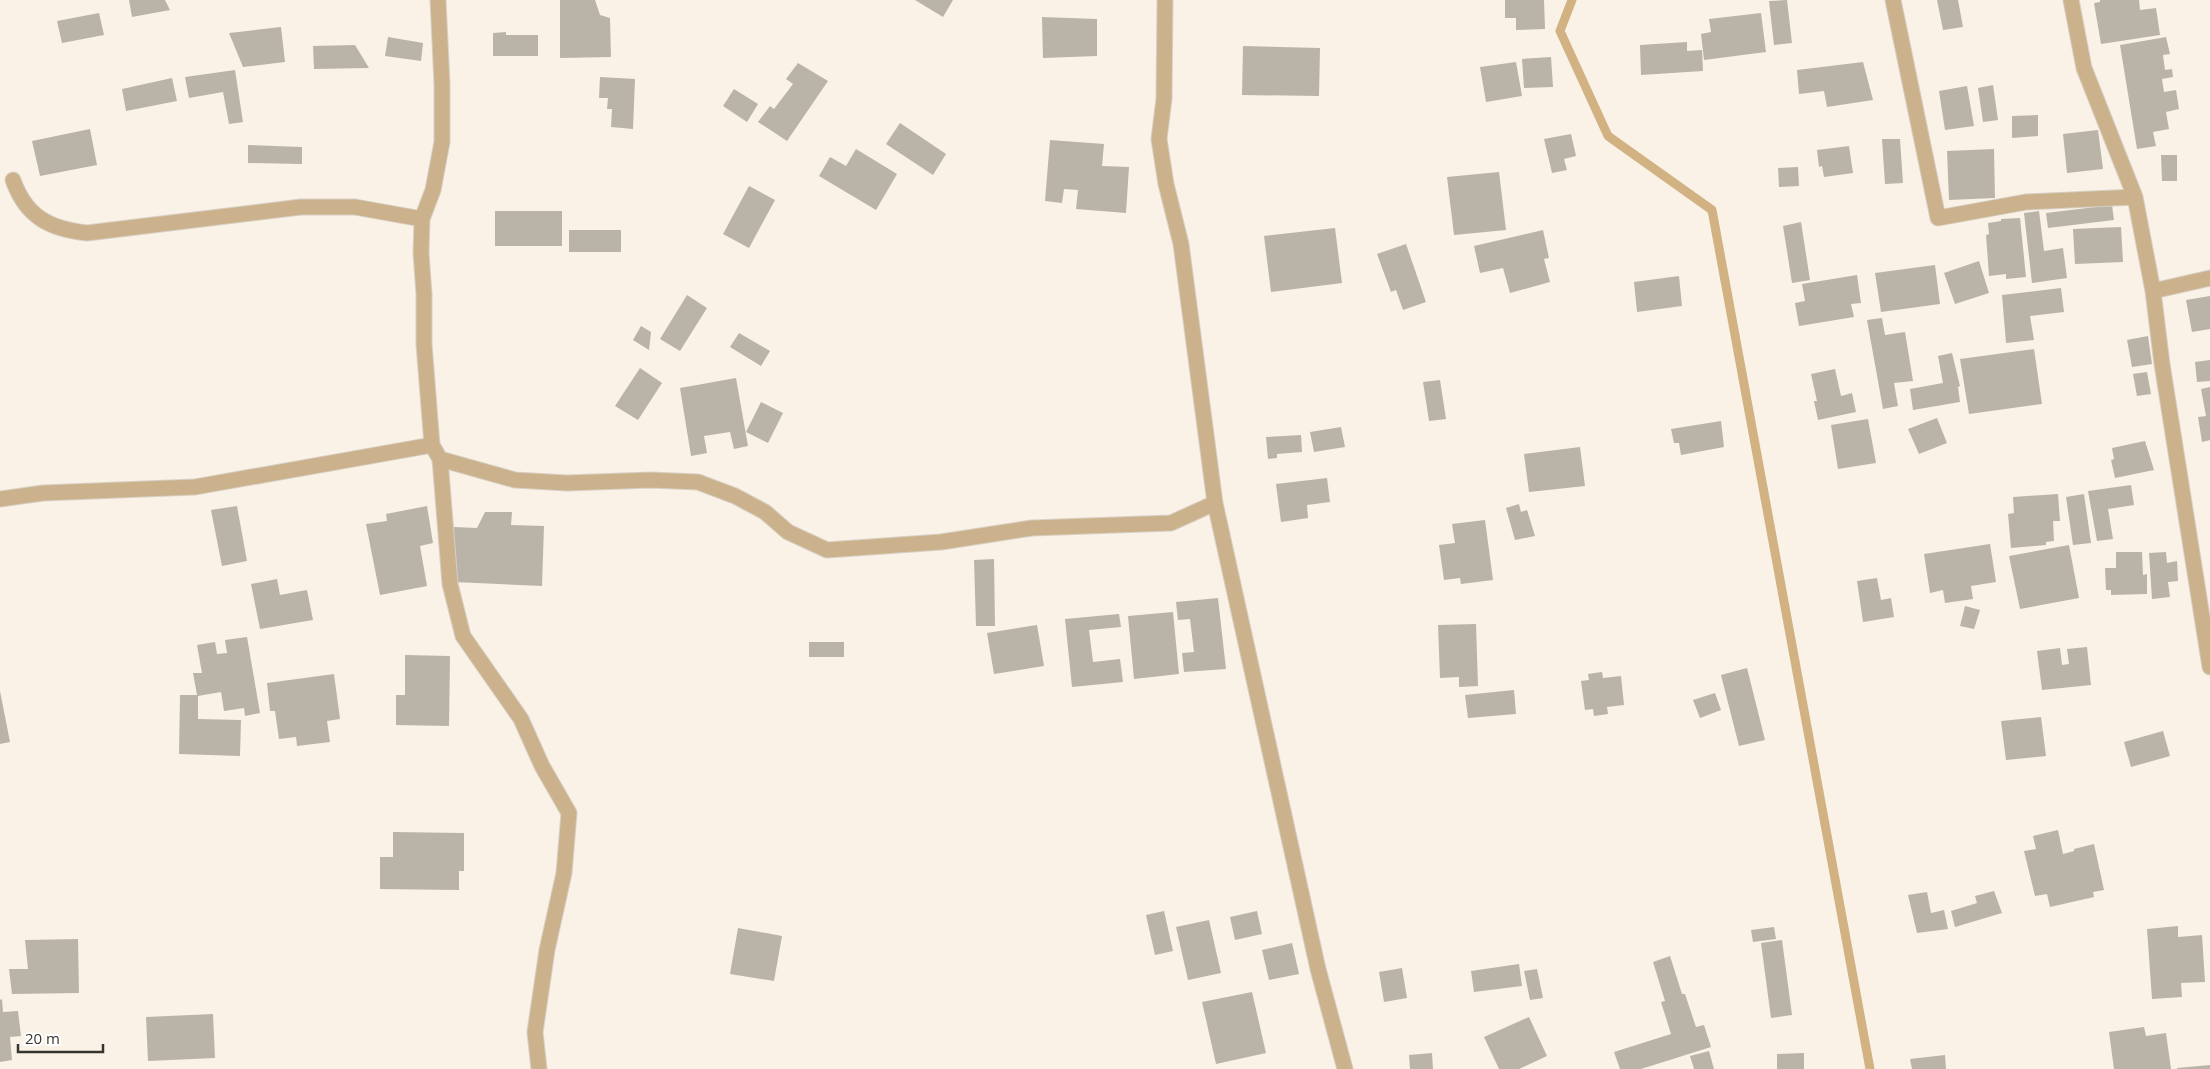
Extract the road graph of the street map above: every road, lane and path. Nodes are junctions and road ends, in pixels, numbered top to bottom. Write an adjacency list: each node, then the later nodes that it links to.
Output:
1 (438, 0): 7 (street)
2 (1165, 0): 13 (street)
3 (1893, 0): 6 (street)
4 (2071, 0): 6 (street)
5 (13, 180): 7 (street)
6 (2136, 197): 9 (street)
7 (422, 219): 10 (street)
8 (2210, 278): 9 (street)
9 (2153, 290): 14 (street)
10 (432, 445): 11 (street); 12 (street)
11 (440, 459): 13 (street); 15 (street)
12 (0, 499)
13 (1215, 503): 16 (street)
14 (2210, 667)
15 (540, 1069)
16 (1345, 1069)

